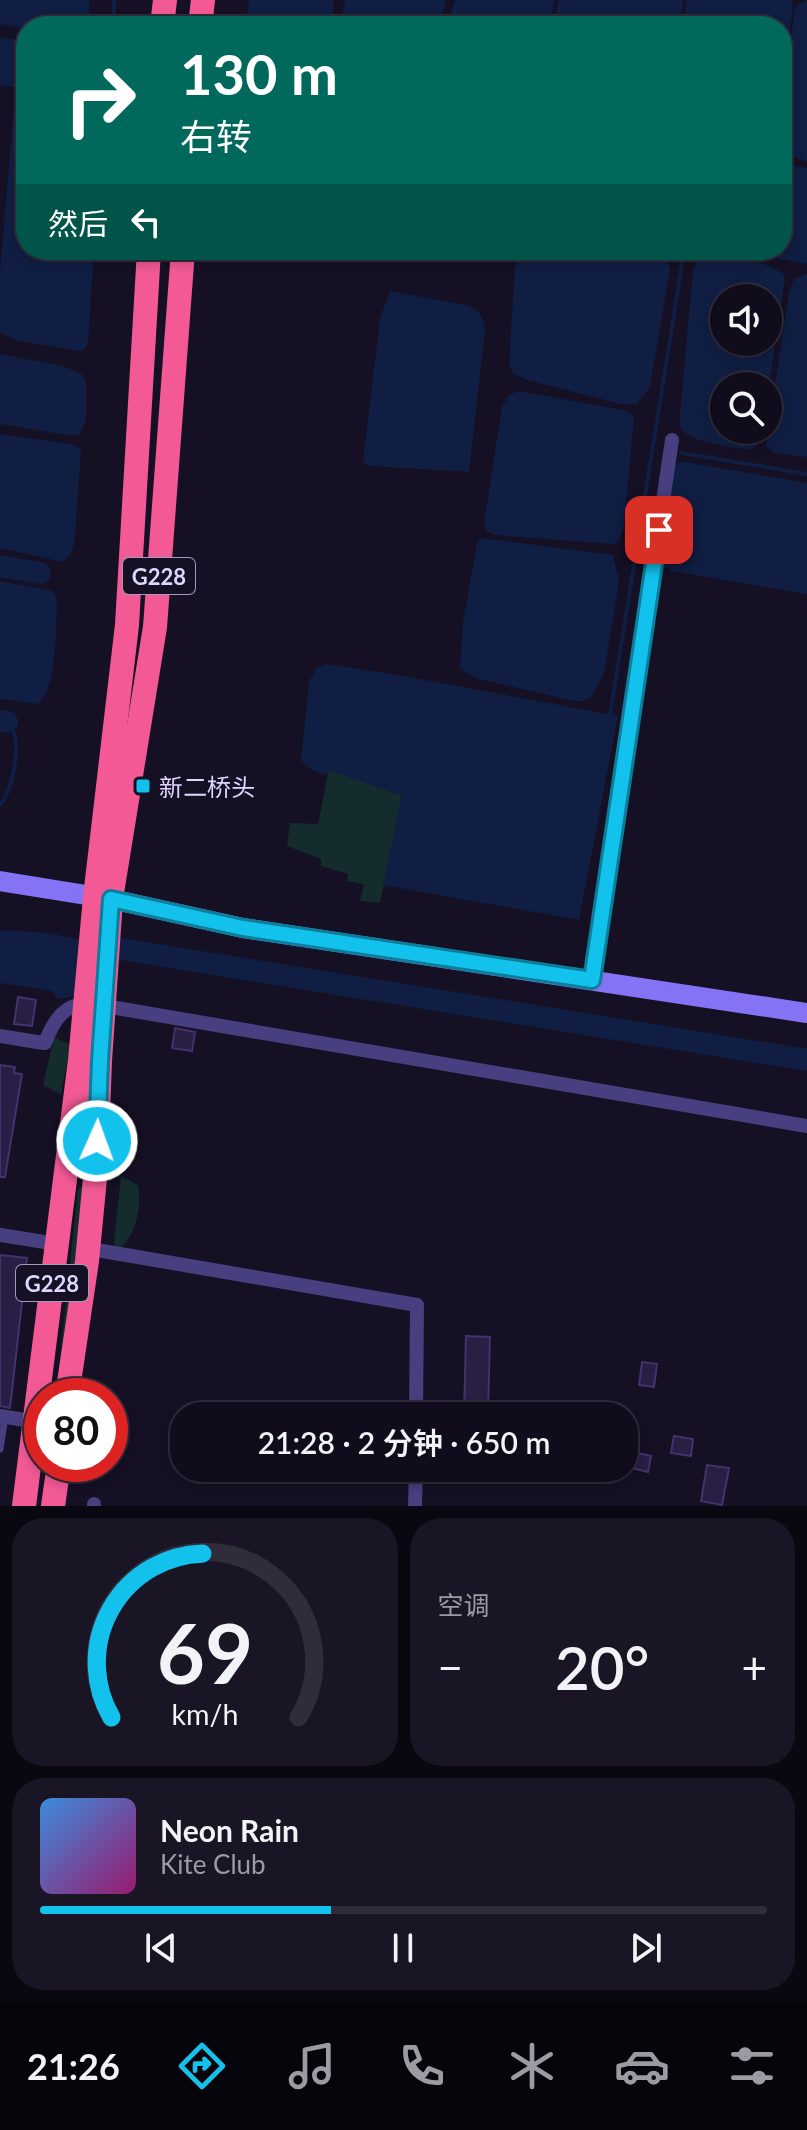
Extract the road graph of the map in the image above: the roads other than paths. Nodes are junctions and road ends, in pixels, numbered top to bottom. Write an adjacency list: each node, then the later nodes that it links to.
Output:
1 (148, 260): 5 (highway, G228)
2 (182, 260): 5 (highway, G228)
3 (672, 440): 6 (street)
4 (0, 881): 5 (street)
5 (102, 910): 6 (street); 9 (highway, G228)
6 (592, 980): 7 (street)
7 (807, 1013)
8 (0, 1036): 10 (street)
9 (90, 1060): 12 (highway, G228); 14 (highway, G228)
10 (807, 1126)
11 (0, 1235): 12 (street)
12 (57, 1244): 21 (highway, G228)
13 (81, 1247): 15 (street)
14 (70, 1378)
15 (416, 1402)
16 (2, 1416): 17 (street); 18 (lane)
17 (24, 1420)
18 (0, 1449)
19 (53, 1482): 21 (highway, G228)
20 (416, 1482): 22 (street)
21 (46, 1506)
22 (415, 1506)

